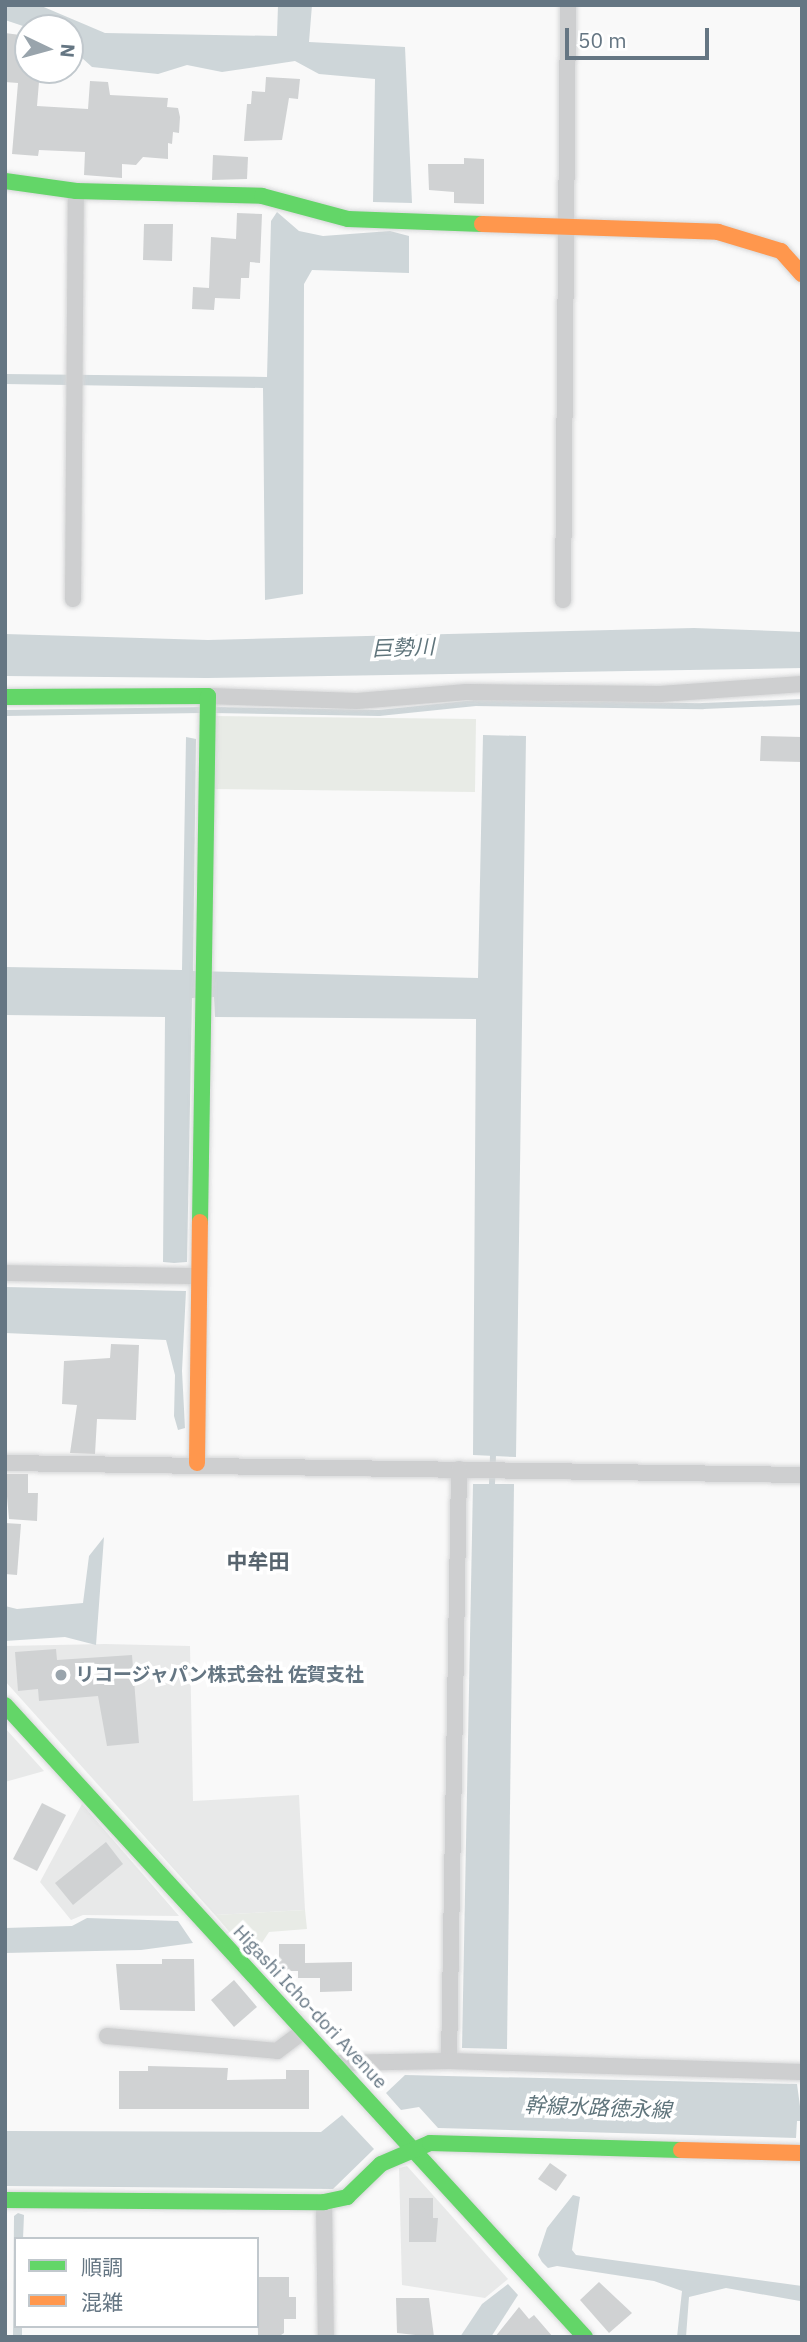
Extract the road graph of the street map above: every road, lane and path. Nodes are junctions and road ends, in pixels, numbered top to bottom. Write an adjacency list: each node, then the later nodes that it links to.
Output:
1 (568, 5): 4 (street)
2 (5, 181): 3 (street)
3 (76, 191): 4 (street); 6 (street)
4 (566, 225): 5 (street); 7 (street)
5 (802, 274)
6 (73, 598)
7 (563, 600)
8 (802, 684): 10 (street)
9 (5, 696): 10 (street)
10 (207, 706): 12 (street)
11 (5, 1273): 12 (street)
12 (197, 1276): 14 (street)
13 (5, 1463): 14 (street)
14 (197, 1463): 15 (street)
15 (459, 1469): 16 (street); 20 (street)
16 (802, 1475)
17 (5, 1705): 18 (street, Higashi Icho-dori Avenue)
18 (304, 2031): 19 (street); 21 (street, Higashi Icho-dori Avenue)
19 (107, 2036)
20 (449, 2061): 21 (street); 22 (street)
21 (333, 2063): 23 (street, Higashi Icho-dori Avenue)
22 (802, 2072)
23 (411, 2148): 24 (street); 26 (street); 28 (street, Higashi Icho-dori Avenue)
24 (802, 2153)
25 (5, 2200): 26 (street)
26 (324, 2202): 27 (street)
27 (326, 2337)
28 (585, 2337)

